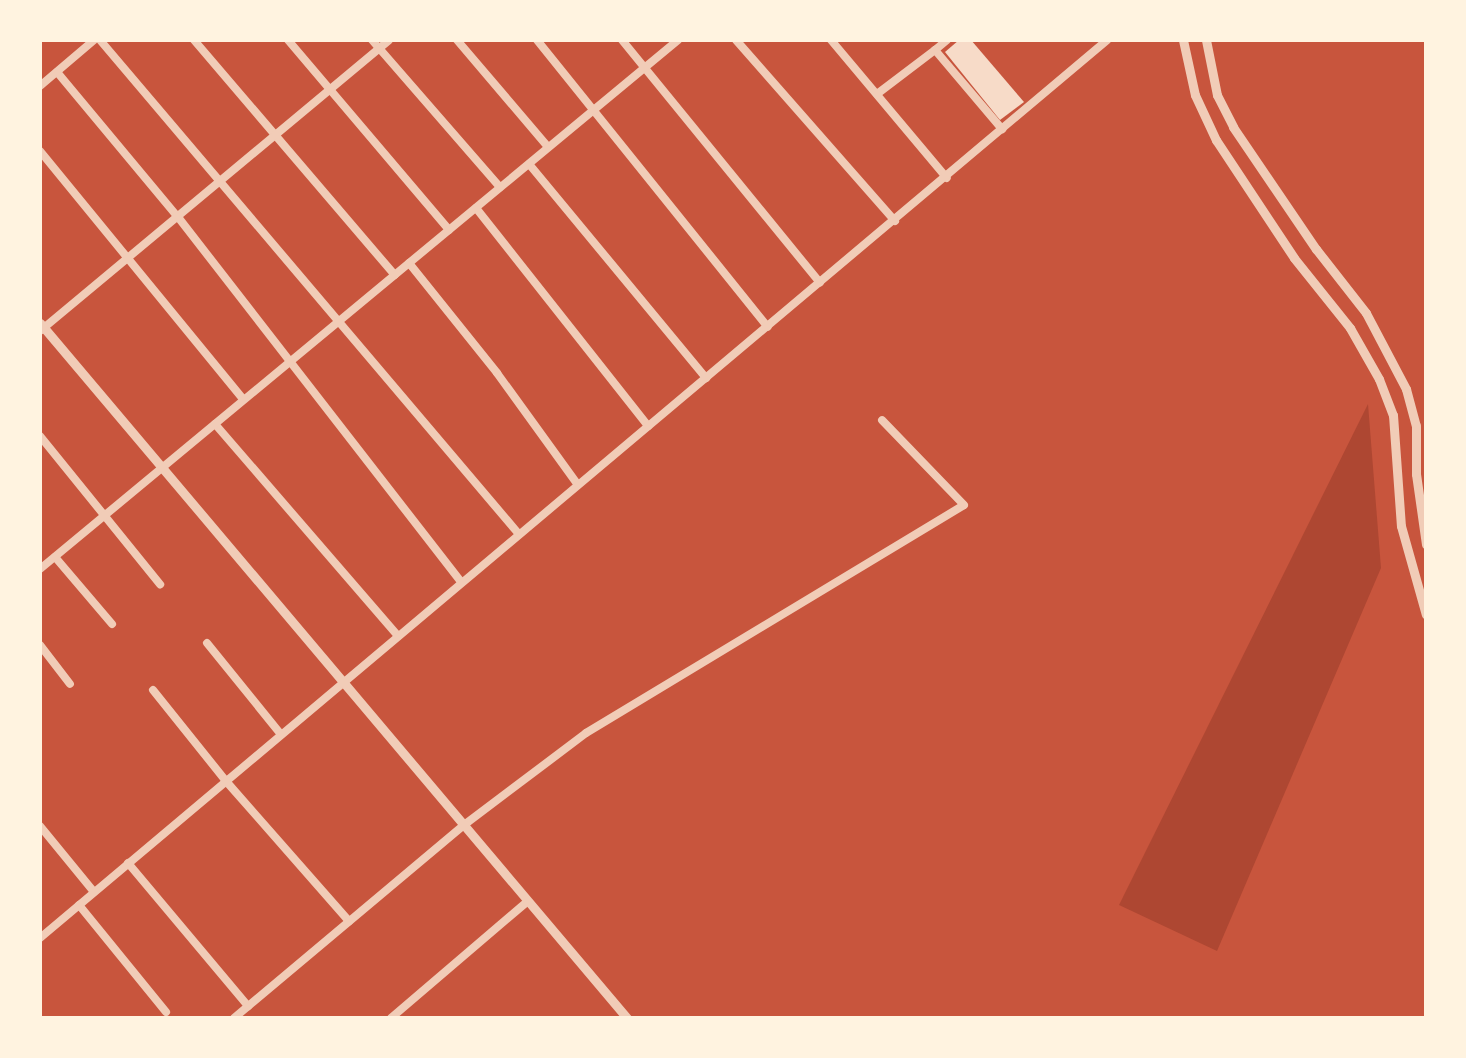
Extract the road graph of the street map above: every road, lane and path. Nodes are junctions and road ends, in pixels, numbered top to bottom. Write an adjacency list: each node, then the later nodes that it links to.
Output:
1 (97, 40): 19 (street); 30 (street)
2 (194, 40): 25 (street)
3 (288, 40): 21 (street)
4 (372, 40): 16 (street)
5 (389, 40): 16 (street)
6 (457, 40): 26 (street)
7 (537, 40): 23 (street)
8 (622, 40): 18 (street)
9 (678, 40): 18 (street)
10 (736, 40): 34 (street)
11 (831, 40): 22 (street)
12 (947, 40): 17 (street)
13 (1107, 40): 24 (street)
14 (1183, 40): 59 (street)
15 (1206, 40): 54 (street)
16 (379, 49): 21 (street); 31 (street)
17 (935, 50): 22 (street); 24 (street)
18 (645, 67): 23 (street); 39 (street)
19 (57, 72): 20 (street); 33 (street)
20 (40, 86)
21 (331, 88): 25 (street); 35 (street)
22 (877, 94): 29 (street)
23 (592, 111): 26 (street); 42 (street)
24 (1002, 129): 29 (street)
25 (277, 134): 30 (street); 38 (street)
26 (548, 147): 28 (street)
27 (40, 151): 36 (street)
28 (529, 164): 31 (street); 44 (street)
29 (947, 178): 34 (street)
30 (218, 183): 33 (street); 40 (street)
31 (500, 187): 32 (street)
32 (476, 208): 35 (street); 48 (street)
33 (178, 217): 36 (street); 43 (street)
34 (895, 221): 39 (street)
35 (449, 230): 37 (street)
36 (129, 257): 41 (street); 45 (street)
37 (409, 263): 38 (street); 51 (street)
38 (395, 275): 40 (street)
39 (820, 283): 42 (street)
40 (337, 322): 43 (street); 53 (street)
41 (41, 327): 50 (street)
42 (768, 327): 44 (street)
43 (290, 361): 45 (street); 57 (street)
44 (706, 378): 48 (street)
45 (243, 399): 47 (street)
46 (882, 420): 69 (street)
47 (215, 424): 50 (street); 61 (street)
48 (648, 426): 51 (street)
49 (40, 436): 52 (street)
50 (162, 468): 52 (street); 64 (street)
51 (578, 485): 53 (street)
52 (105, 515): 55 (street); 58 (street)
53 (518, 533): 57 (street)
54 (1426, 544)
55 (55, 557): 56 (street); 60 (street)
56 (40, 569)
57 (461, 582): 61 (street)
58 (160, 584)
59 (1426, 615)
60 (112, 624)
61 (398, 636): 64 (street)
62 (207, 643): 67 (street)
63 (40, 645): 65 (street)
64 (342, 681): 67 (street); 69 (street)
65 (70, 684)
66 (153, 690): 68 (street)
67 (280, 733): 68 (street)
68 (225, 780): 71 (street); 75 (street)
69 (464, 825): 73 (street); 75 (street)
70 (40, 826): 72 (street)
71 (128, 863): 72 (street); 77 (street)
72 (94, 892): 74 (street)
73 (528, 901): 80 (street); 81 (street)
74 (79, 905): 76 (street); 78 (street)
75 (349, 921): 77 (street)
76 (40, 938)
77 (248, 1006): 79 (street)
78 (166, 1012)
79 (234, 1018)
80 (391, 1018)
81 (627, 1018)

